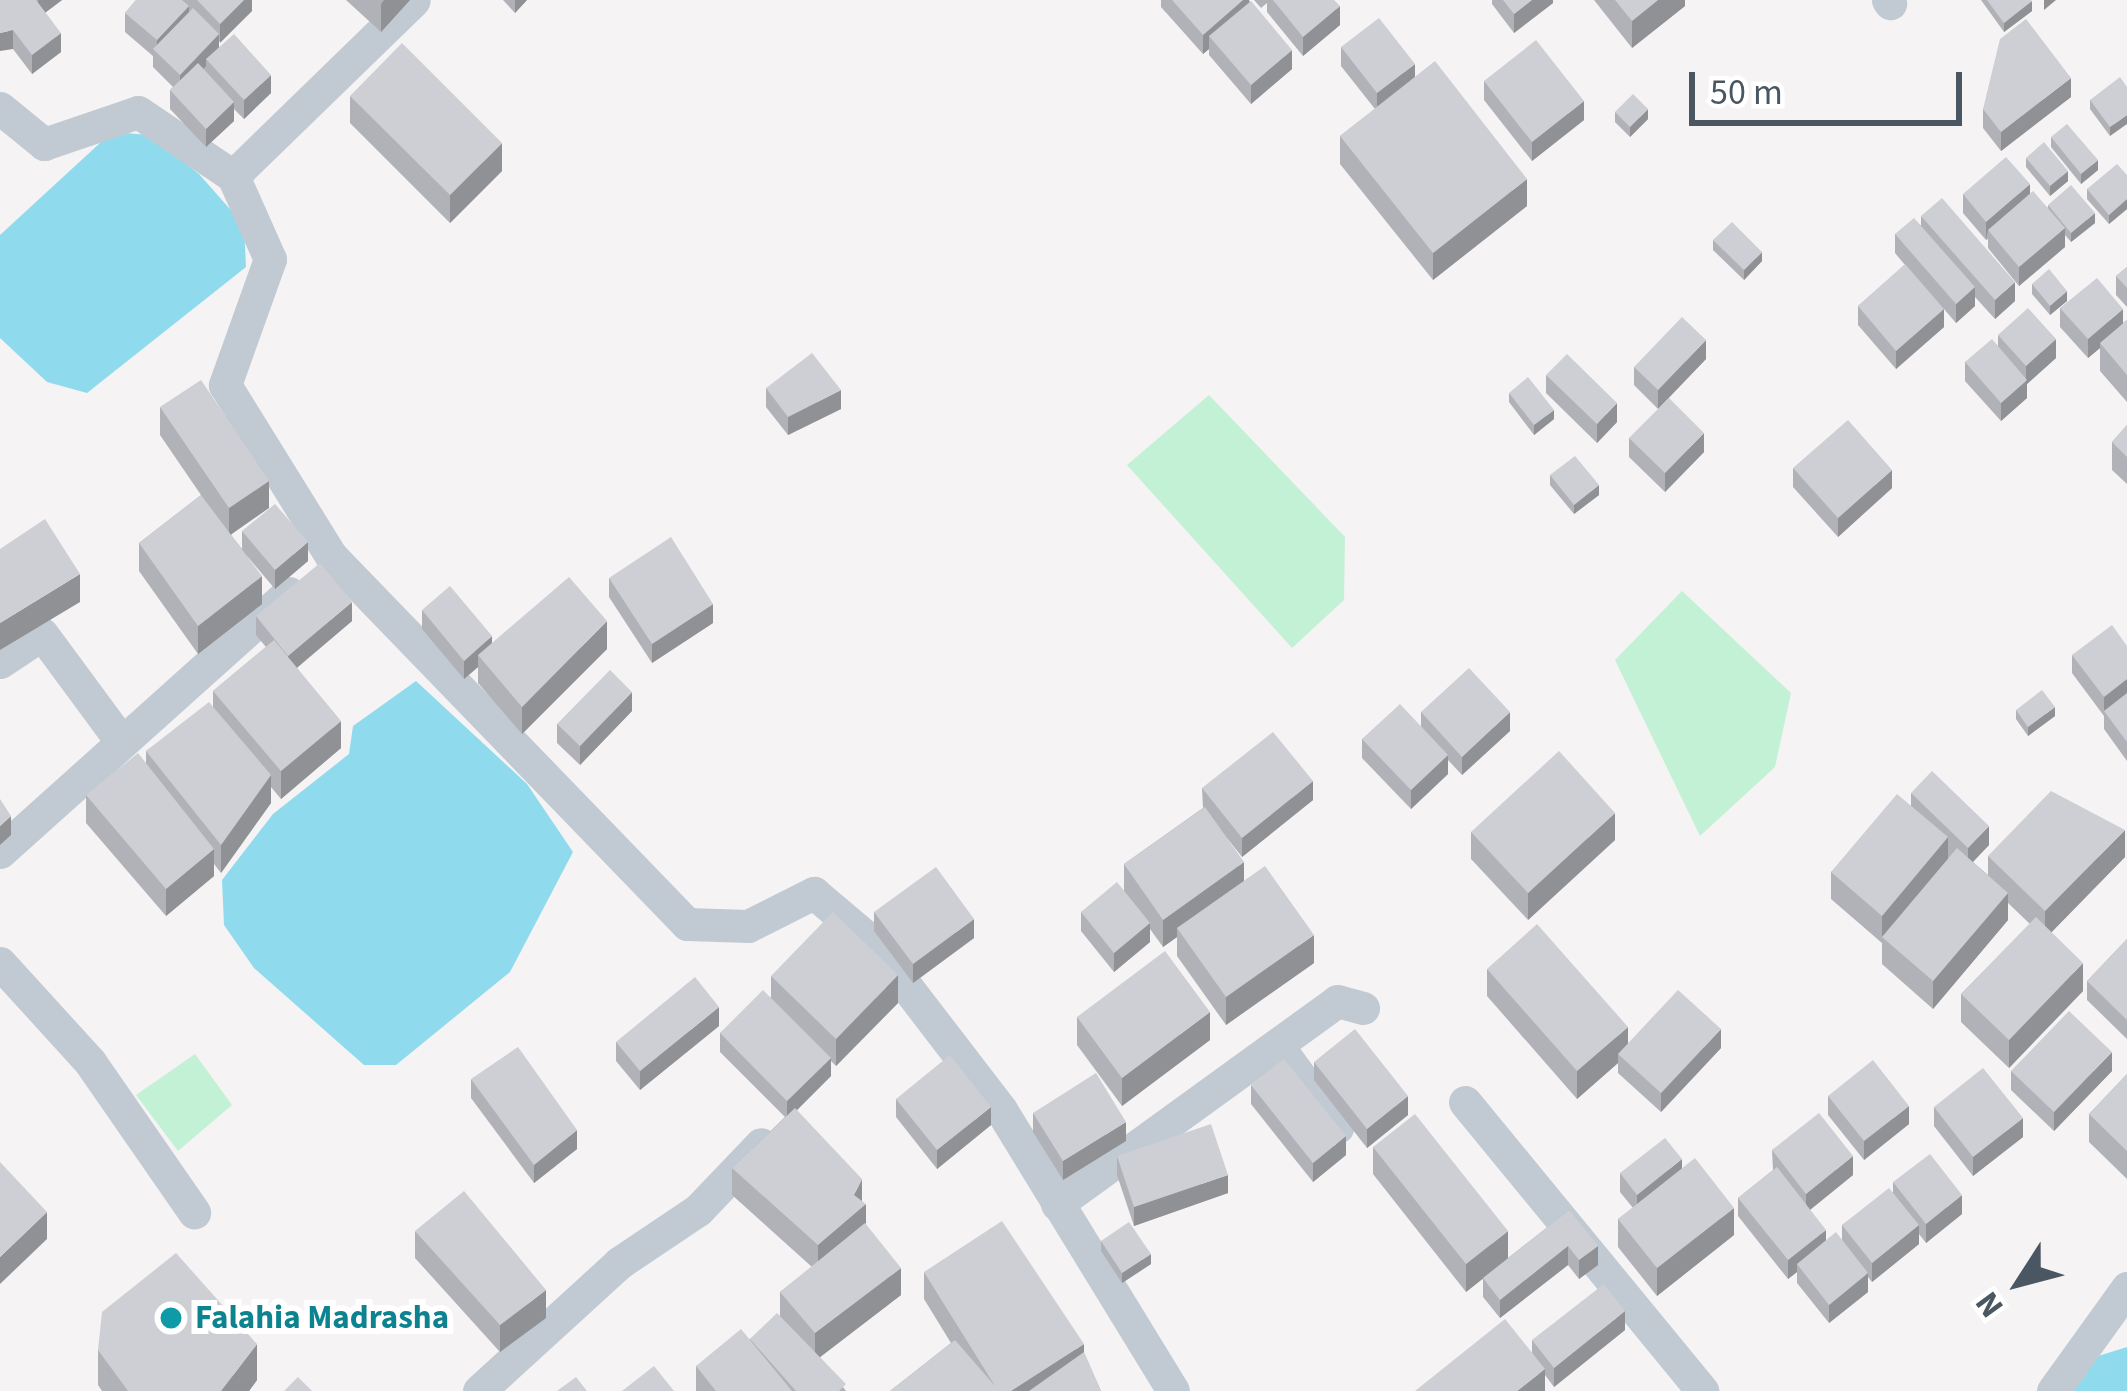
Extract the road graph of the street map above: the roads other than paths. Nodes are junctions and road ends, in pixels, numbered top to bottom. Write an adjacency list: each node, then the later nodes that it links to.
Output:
1 (414, 0): 3 (street)
2 (0, 108): 3 (street)
3 (233, 176): 4 (street)
4 (331, 556): 6 (street); 14 (street)
5 (0, 662): 6 (street)
6 (121, 741): 7 (street)
7 (0, 852)
8 (0, 963): 15 (street)
9 (1363, 1008): 10 (street)
10 (1277, 1046): 12 (street); 14 (street)
11 (1465, 1102): 19 (street)
12 (1337, 1127)
13 (774, 1130): 17 (street)
14 (1058, 1204): 18 (street)
15 (194, 1212)
16 (2127, 1288): 20 (street)
17 (478, 1391)
18 (1173, 1391)
19 (1702, 1391)
20 (2053, 1391)

